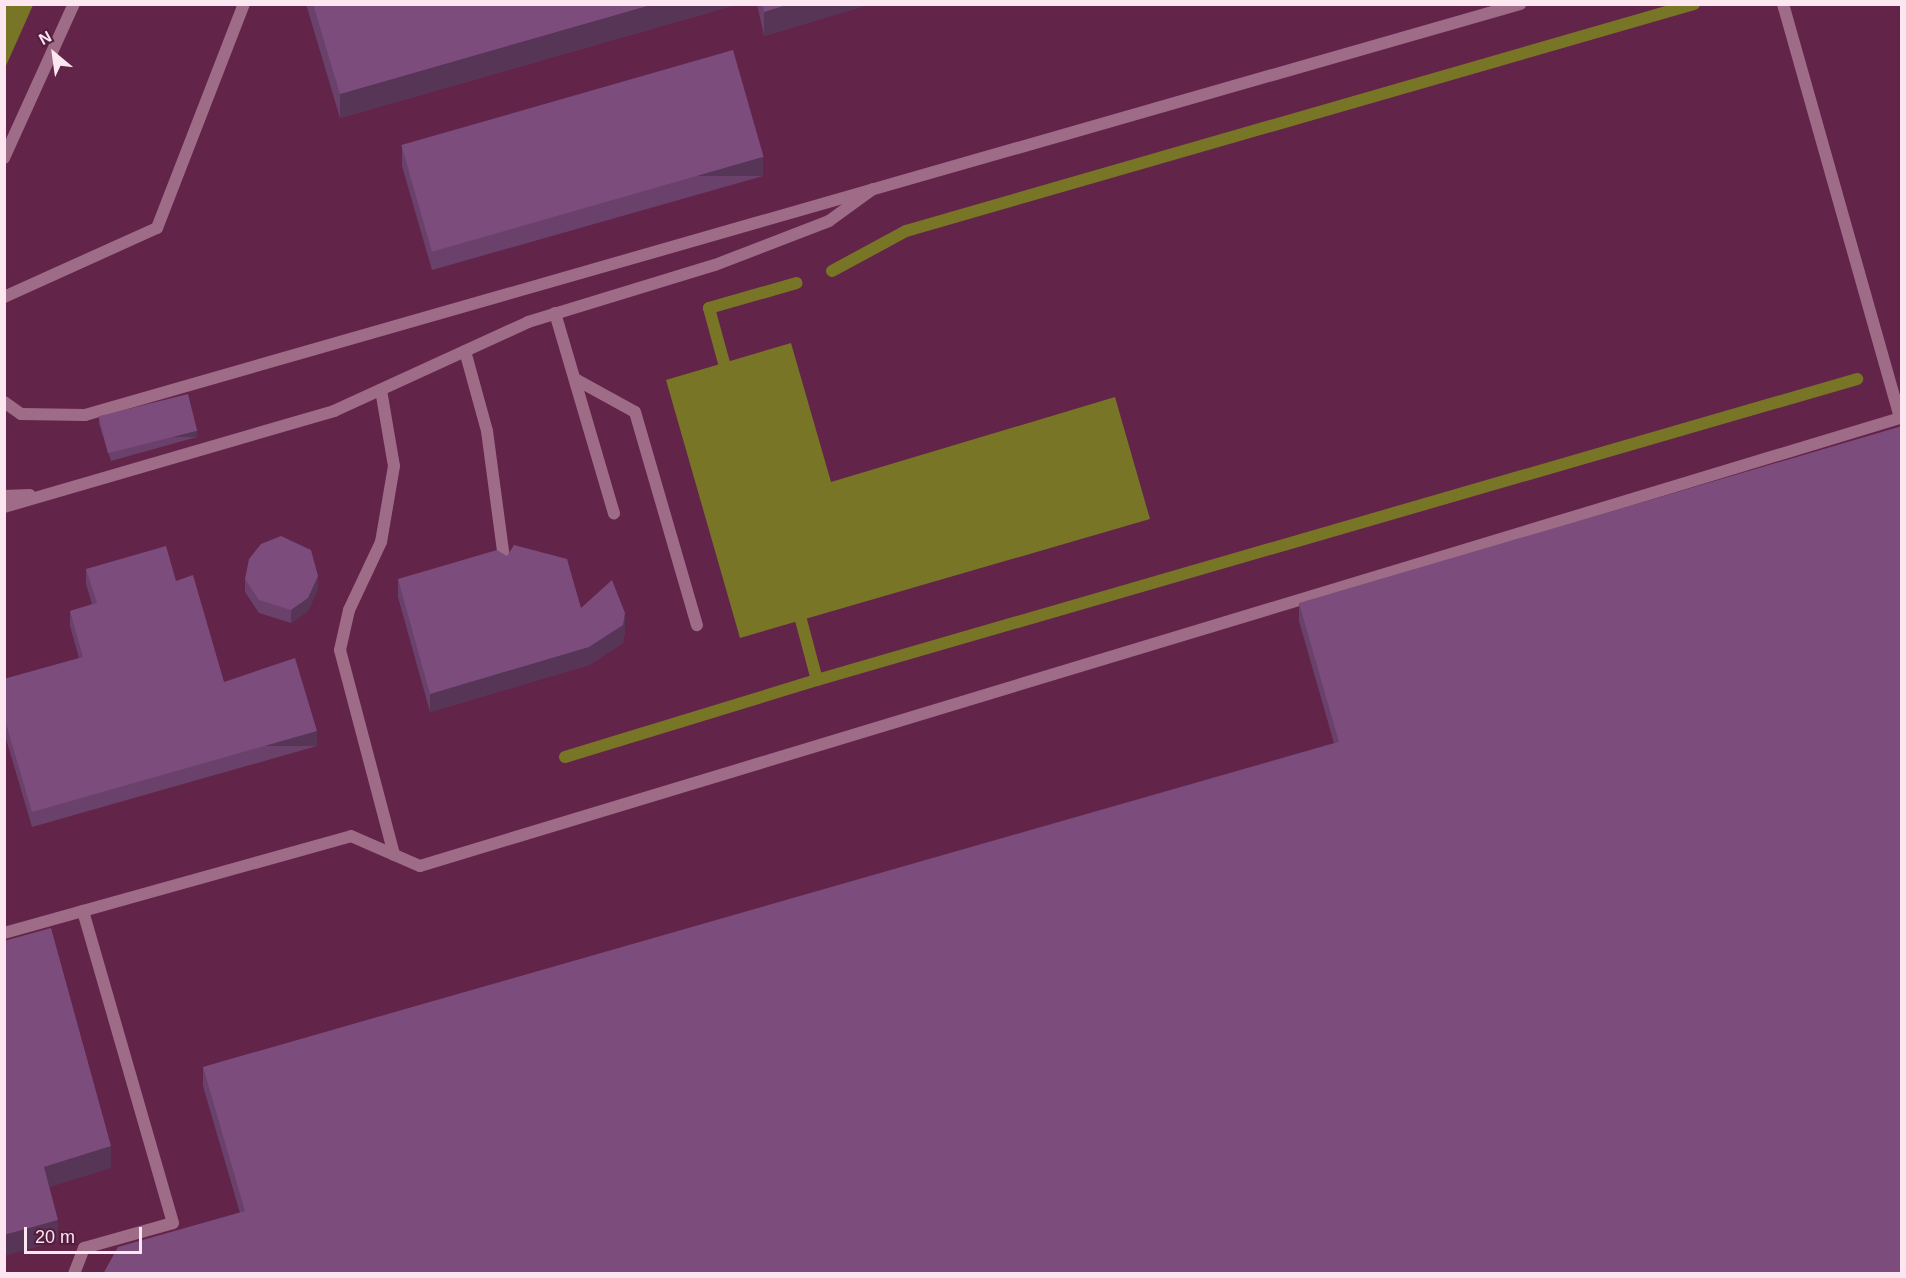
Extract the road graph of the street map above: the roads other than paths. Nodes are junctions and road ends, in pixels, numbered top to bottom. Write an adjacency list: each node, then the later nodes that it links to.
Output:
1 (74, 4): 5 (lane)
2 (244, 4): 7 (lane)
3 (1520, 4): 6 (lane)
4 (1783, 4): 14 (lane)
5 (4, 158)
6 (880, 184): 8 (lane); 13 (lane)
7 (4, 297)
8 (555, 313): 9 (lane); 10 (lane)
9 (465, 351): 11 (lane); 19 (lane)
10 (575, 379): 18 (lane); 20 (lane)
11 (381, 390): 15 (lane); 21 (lane)
12 (1902, 400): 14 (lane)
13 (4, 402)
14 (1900, 418): 21 (lane)
15 (42, 495): 16 (lane); 17 (lane)
16 (4, 496)
17 (4, 507)
18 (614, 513)
19 (505, 566)
20 (697, 625)
21 (394, 855): 22 (lane)
22 (83, 911): 23 (lane); 24 (lane)
23 (4, 933)
24 (74, 1274)

